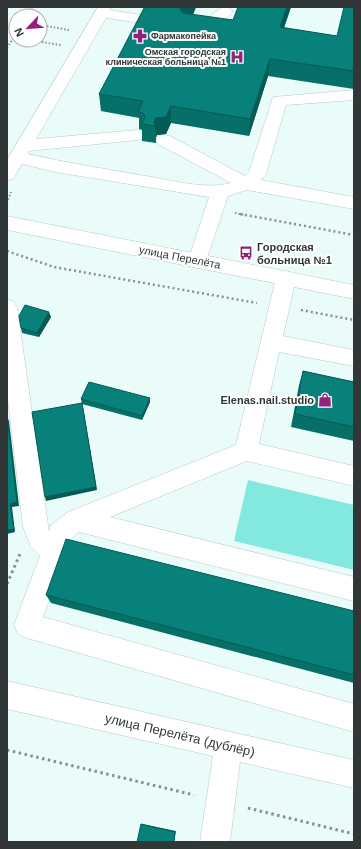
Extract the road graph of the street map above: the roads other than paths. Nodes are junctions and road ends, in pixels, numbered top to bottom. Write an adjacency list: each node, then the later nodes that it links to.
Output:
1 (103, 10): 3 (main road); 8 (main road)
2 (226, 11): 4 (main road)
3 (147, 20)
4 (188, 26)
5 (354, 95): 10 (main road)
6 (137, 135): 8 (main road)
7 (164, 140): 10 (main road)
8 (21, 151): 9 (main road); 11 (main road)
9 (7, 175)
10 (247, 184): 11 (main road); 12 (main road)
11 (220, 192): 14 (main road)
12 (354, 203)
13 (7, 223): 14 (main road, улица Перелёта)
14 (197, 261): 15 (main road, улица Перелёта)
15 (286, 278): 16 (main road, улица Перелёта); 18 (main road)
16 (354, 292)
17 (7, 307): 23 (main road)
18 (272, 342): 19 (main road); 20 (main road)
19 (354, 358)
20 (246, 452): 21 (main road); 22 (main road)
21 (354, 476)
22 (76, 520): 23 (main road); 24 (main road)
23 (46, 546): 26 (main road)
24 (354, 589)
25 (7, 695): 27 (main road, улица Перелёта (дублёр))
26 (354, 718)
27 (228, 746): 28 (main road, улица Перелёта (дублёр)); 29 (main road)
28 (354, 774)
29 (215, 842)

